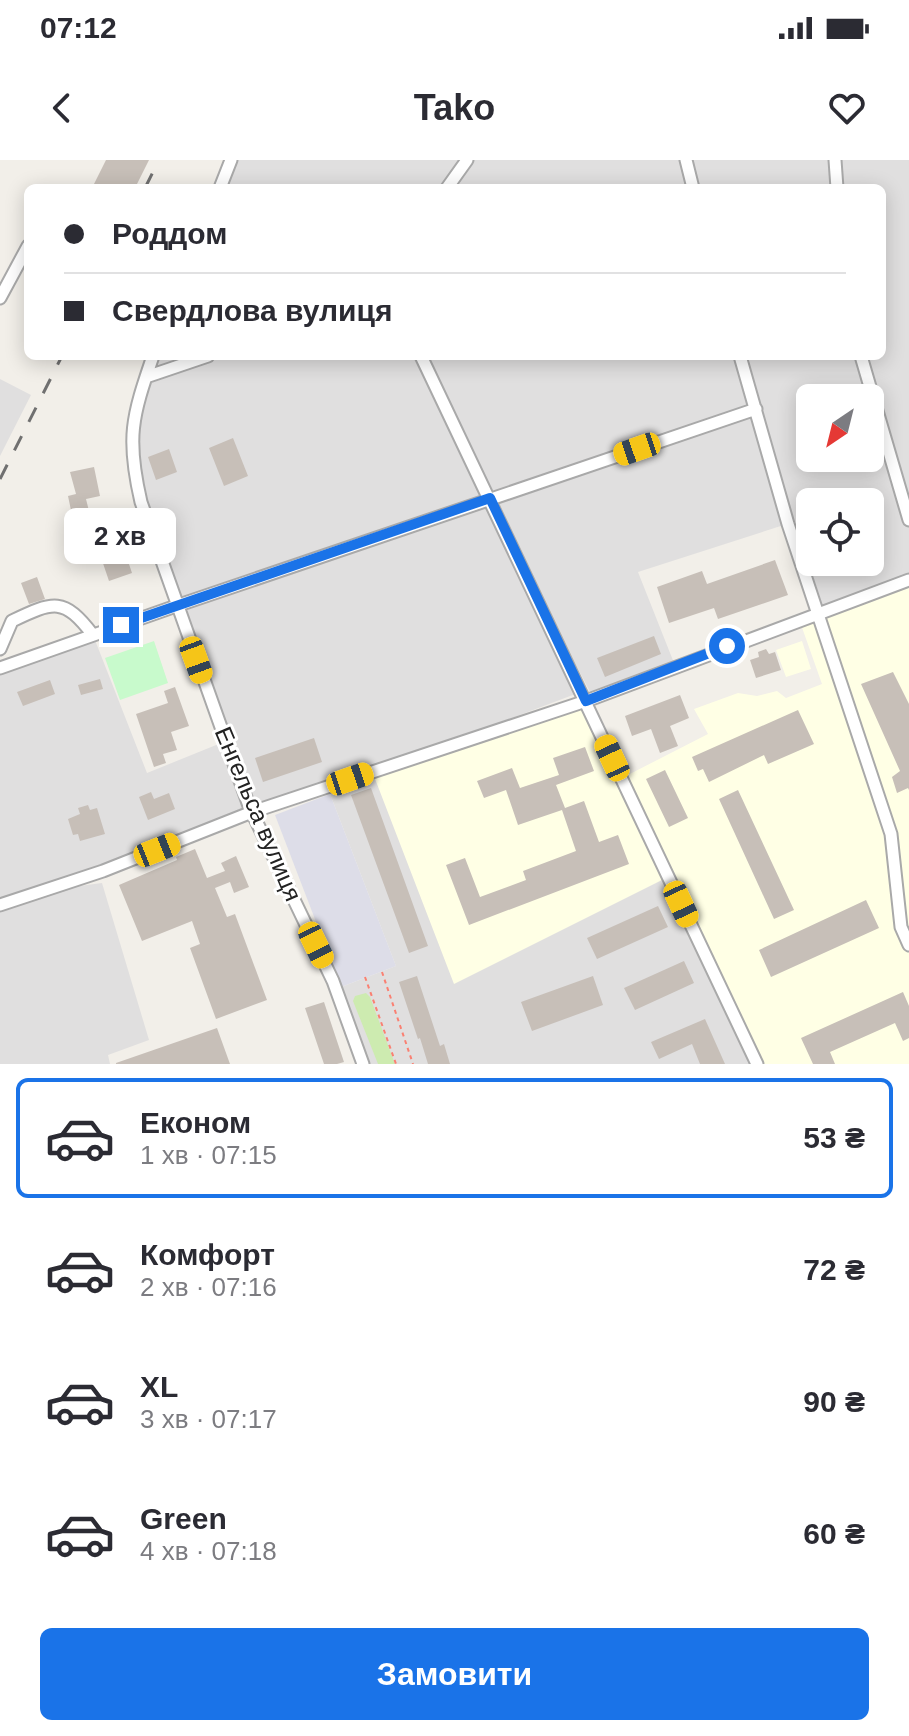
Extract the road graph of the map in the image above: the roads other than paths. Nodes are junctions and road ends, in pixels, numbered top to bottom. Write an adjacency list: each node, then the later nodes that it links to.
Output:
1 (231, 160): 5 (street)
2 (467, 160): 6 (street)
3 (686, 160): 7 (street)
4 (835, 160): 8 (street)
5 (222, 184)
6 (450, 184)
7 (692, 184)
8 (837, 184)
9 (24, 253): 10 (street)
10 (0, 298)
11 (152, 360): 16 (street, Енгельса вулиця)
12 (196, 360): 16 (street)
13 (423, 360): 18 (street)
14 (741, 360): 17 (street)
15 (862, 360): 19 (street)
16 (146, 377): 21 (street, Енгельса вулиця)
17 (756, 409): 18 (street); 22 (street)
18 (490, 498): 21 (street); 26 (street)
19 (909, 520)
20 (909, 580): 22 (street)
21 (176, 606): 23 (street); 27 (street, Енгельса вулиця)
22 (816, 613): 26 (street); 29 (street)
23 (93, 635): 24 (street); 25 (street)
24 (0, 649)
25 (0, 668)
26 (586, 701): 27 (street); 31 (street)
27 (252, 812): 28 (street); 30 (street, Енгельса вулиця)
28 (0, 905)
29 (909, 945)
30 (363, 1064)
31 (757, 1064)

